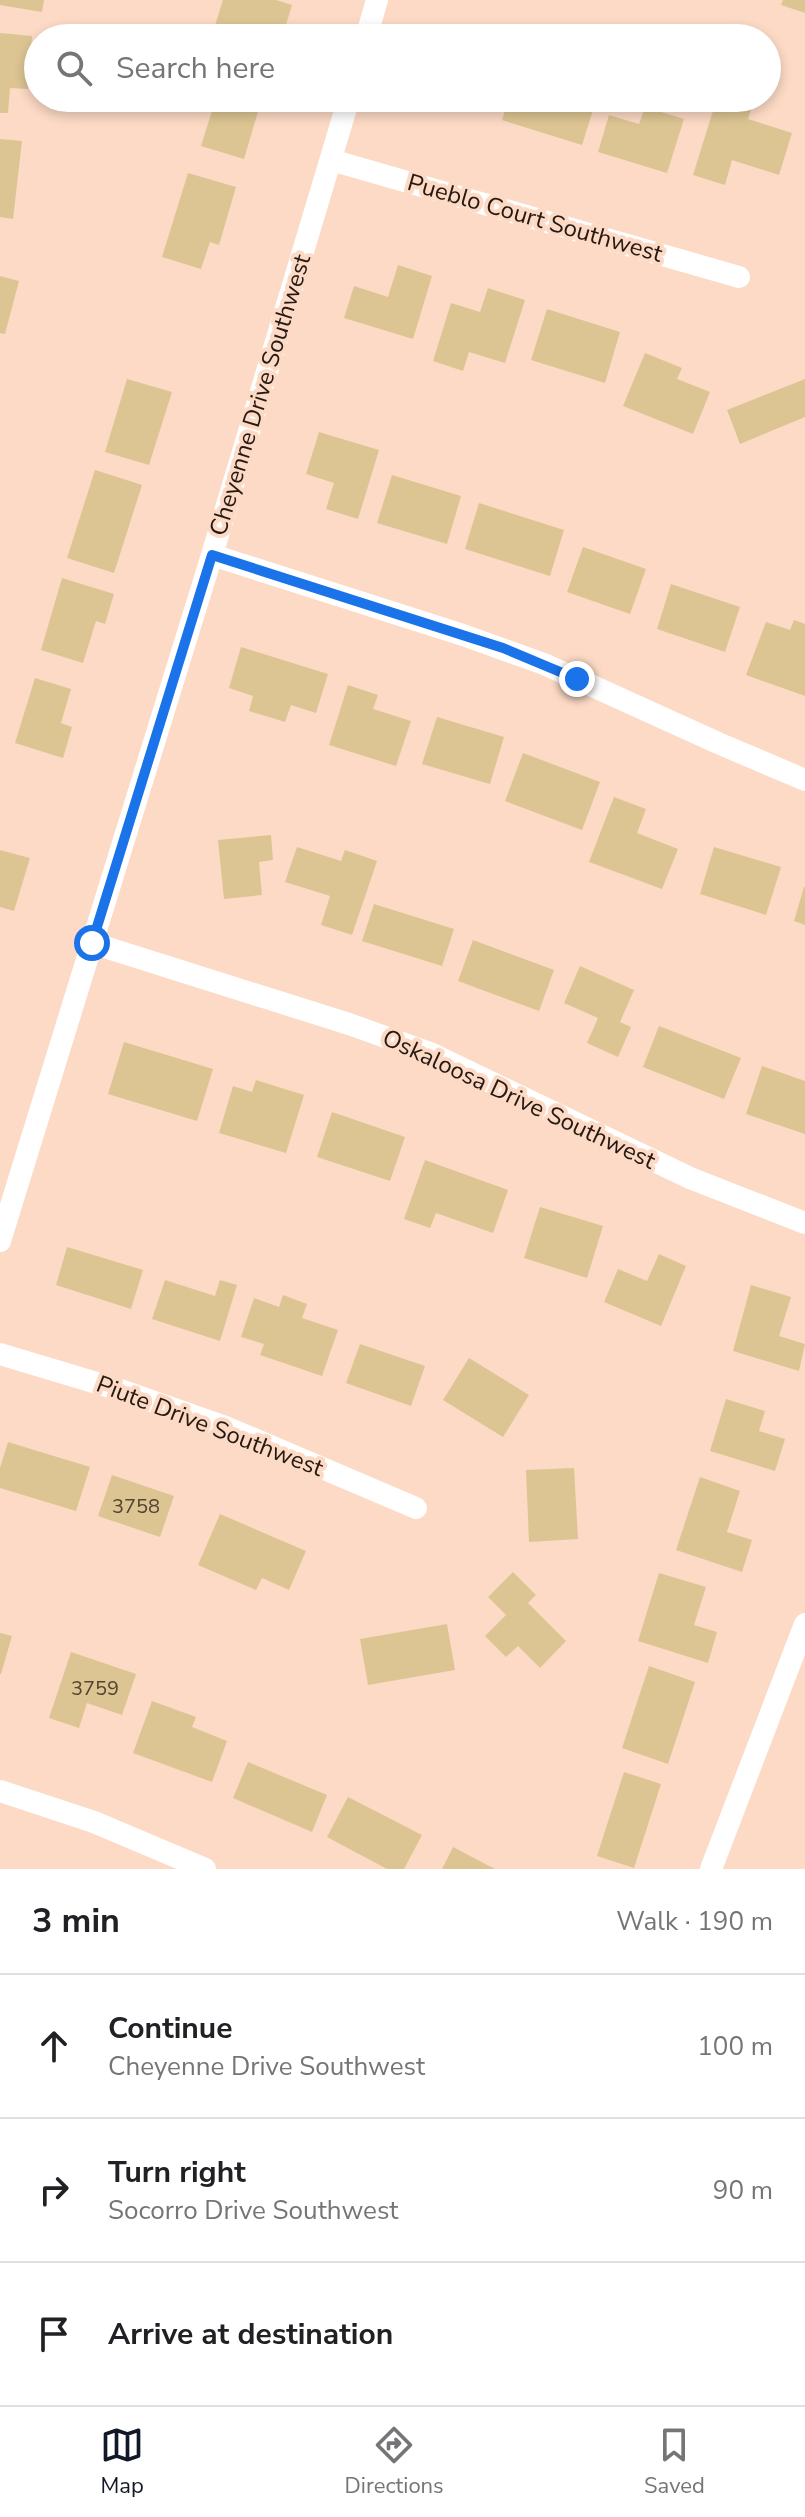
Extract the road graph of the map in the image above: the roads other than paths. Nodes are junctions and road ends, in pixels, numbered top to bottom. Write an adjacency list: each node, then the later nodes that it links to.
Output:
1 (377, 0): 2 (street)
2 (370, 24)
3 (345, 112): 4 (street, Cheyenne Drive Southwest)
4 (331, 160): 5 (street, Pueblo Court Southwest); 6 (street, Cheyenne Drive Southwest)
5 (739, 277)
6 (212, 555): 7 (street); 8 (street, Cheyenne Drive Southwest)
7 (805, 780)
8 (92, 943): 9 (street, Oskaloosa Drive Southwest); 10 (street, Cheyenne Drive Southwest)
9 (805, 1223)
10 (0, 1241)
11 (0, 1354): 12 (street, Piute Drive Southwest)
12 (416, 1508)
13 (805, 1624): 16 (street)
14 (0, 1791): 15 (street)
15 (205, 1869)
16 (711, 1869)

